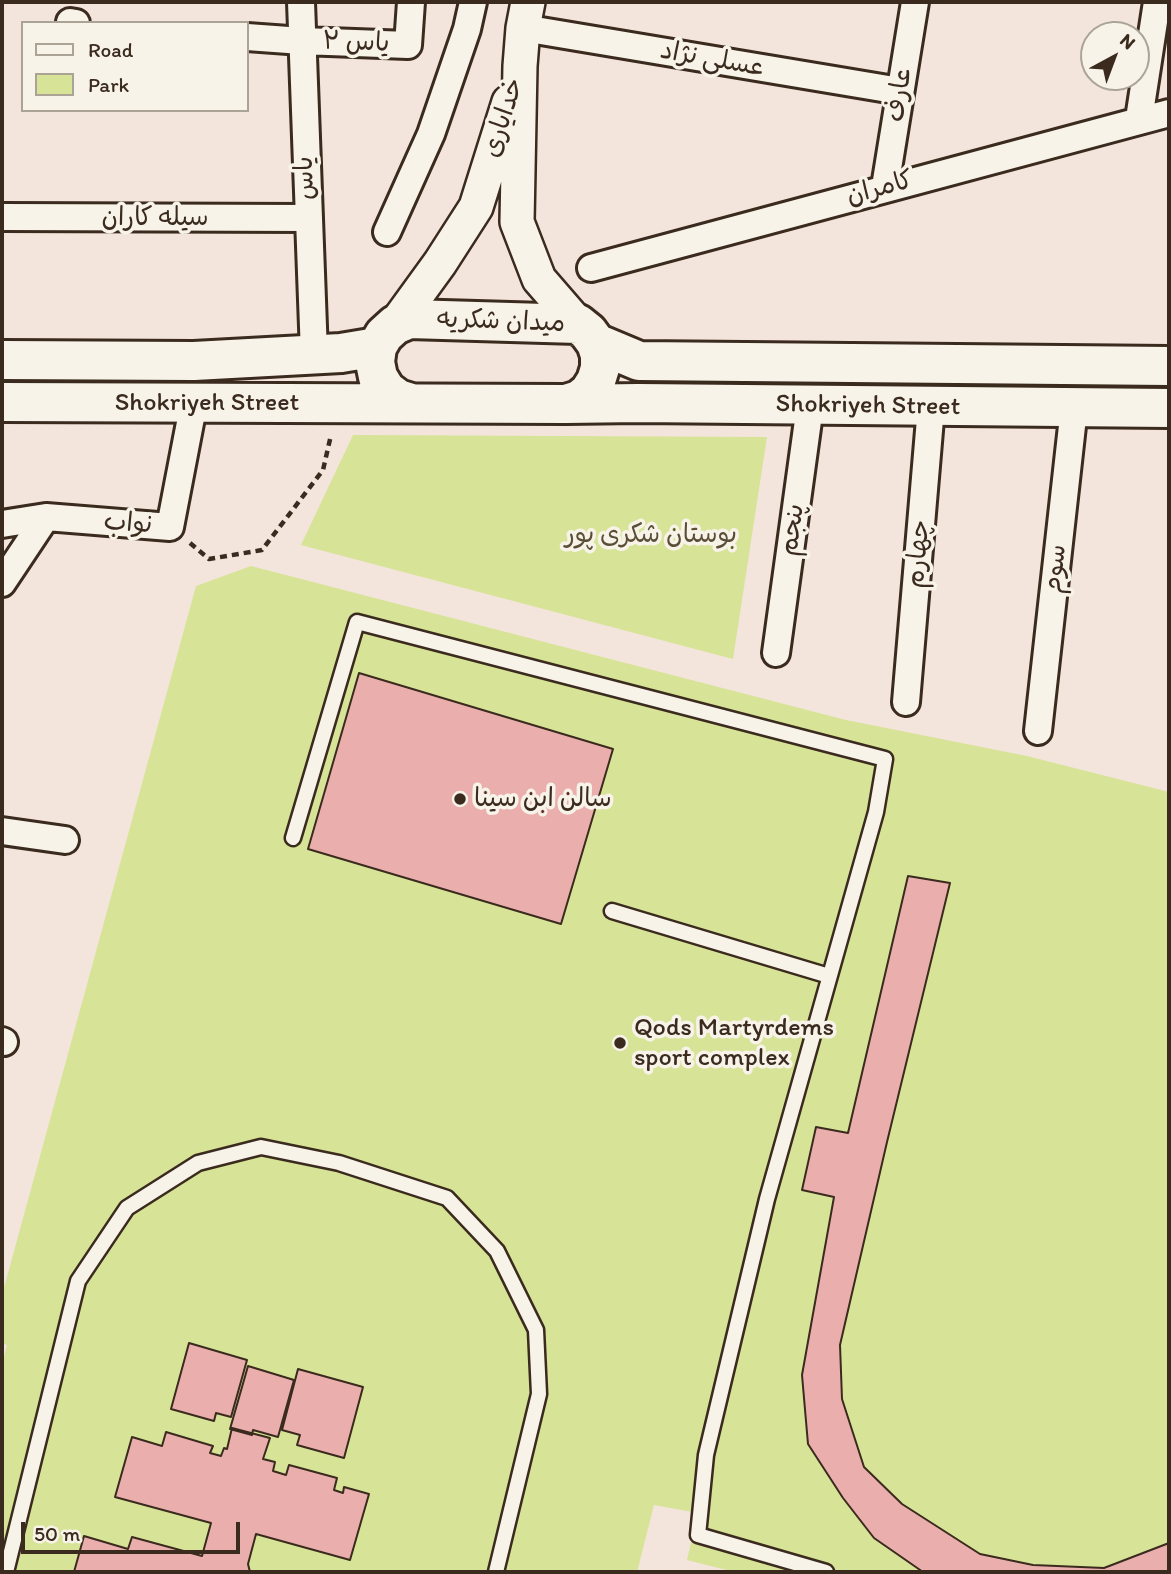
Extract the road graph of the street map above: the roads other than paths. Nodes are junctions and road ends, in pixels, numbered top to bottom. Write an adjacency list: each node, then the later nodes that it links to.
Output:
1 (301, 2): 8 (street, یاس)
2 (411, 2): 8 (street, یاس ۲)
3 (473, 2): 16 (street)
4 (915, 2): 10 (street, عارف)
5 (1157, 2): 12 (street)
6 (526, 15): 9 (street); 10 (street, عسلی نژاد)
7 (248, 37): 8 (street)
8 (302, 41): 15 (street, یاس)
9 (520, 66): 18 (street, خدایاری); 19 (street, خدایاری)
10 (900, 91): 13 (street, عارف)
11 (1169, 113): 12 (street, کامران)
12 (1139, 119): 13 (street, کامران)
13 (885, 187): 17 (street, کامران)
14 (2, 218): 15 (street, سیله کاران)
15 (308, 218): 20 (street, یاس)
16 (387, 232)
17 (591, 268)
18 (587, 334): 19 (main road, میدان شکریه); 22 (main road, Shokriyeh Street); 26 (main road, میدان شکریه)
19 (386, 336): 20 (main road, Shokriyeh Street); 25 (main road)
20 (314, 354): 21 (main road, Shokriyeh Street)
21 (2, 360)
22 (1169, 366)
23 (2, 401): 24 (main road, Shokriyeh Street)
24 (194, 402): 25 (main road, Shokriyeh Street); 31 (street, نواب)
25 (411, 403): 26 (main road)
26 (566, 404): 27 (main road, Shokriyeh Street)
27 (810, 406): 28 (main road, Shokriyeh Street); 34 (street, پنجم)
28 (932, 407): 29 (main road, Shokriyeh Street); 35 (street, چهارم)
29 (1074, 408): 30 (main road, Shokriyeh Street); 36 (street, سوم)
30 (1169, 408)
31 (46, 517): 32 (street, نواب); 33 (street)
32 (2, 524)
33 (2, 583)
34 (776, 653)
35 (906, 702)
36 (1038, 731)
37 (2, 831): 39 (street)
38 (293, 838): 41 (lane)
39 (65, 840)
40 (612, 911): 41 (lane)
41 (830, 976): 44 (lane)
42 (6, 1572): 43 (lane)
43 (496, 1572)
44 (826, 1572)

